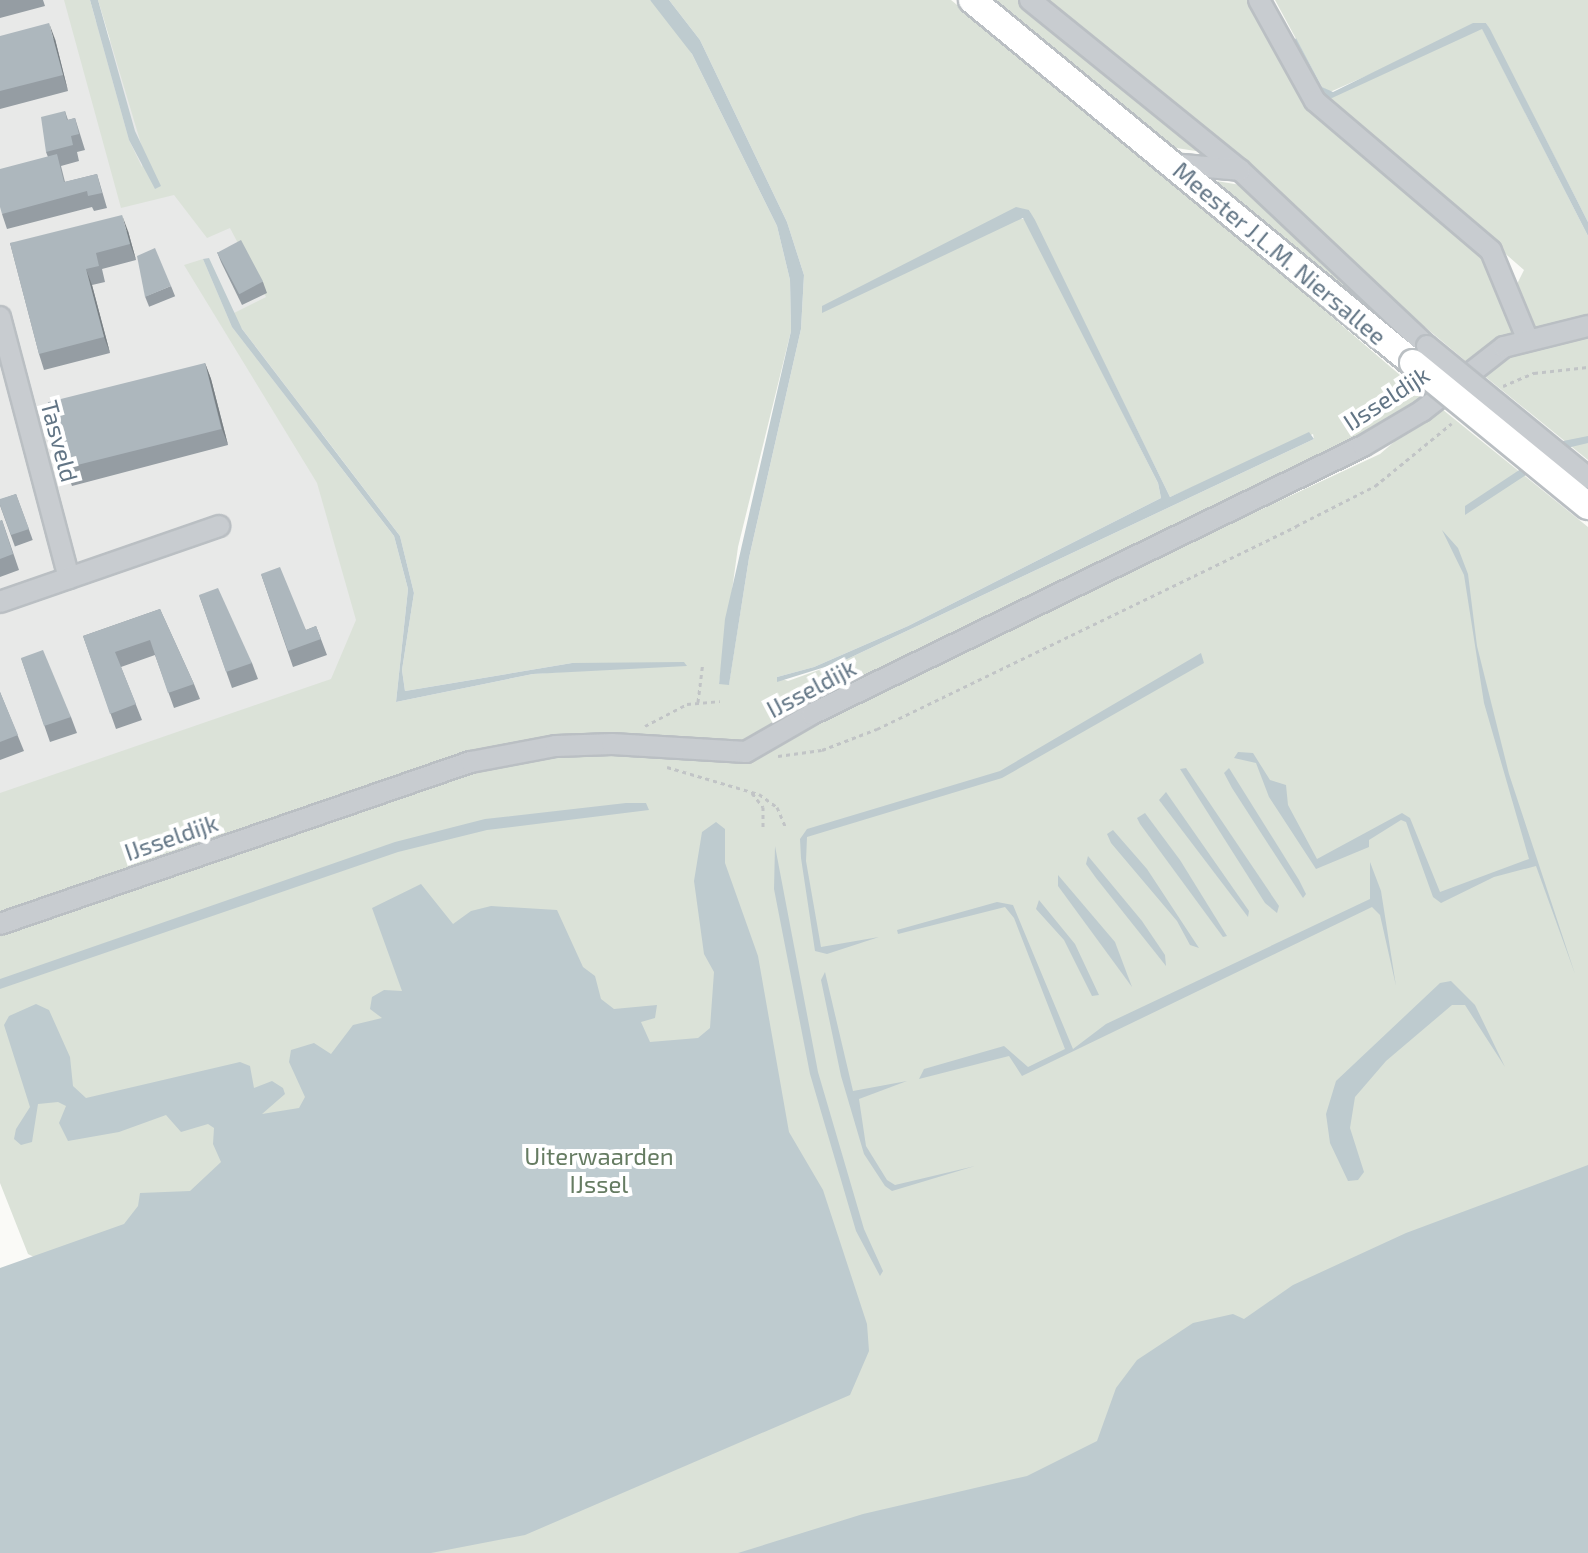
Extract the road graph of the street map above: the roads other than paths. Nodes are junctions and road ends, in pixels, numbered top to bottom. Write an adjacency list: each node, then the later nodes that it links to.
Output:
1 (972, 0): 4 (main road, Meester J.L.M. Niersallee)
2 (1030, 0): 5 (street, Meester J.L.M. Niersallee)
3 (1259, 0): 8 (street)
4 (1172, 164): 5 (street); 9 (main road, Meester J.L.M. Niersallee)
5 (1240, 170): 9 (street, Meester J.L.M. Niersallee)
6 (0, 317): 13 (street, Tasveld)
7 (1588, 326): 8 (street, IJsseldijk)
8 (1527, 338): 15 (street, IJsseldijk)
9 (1420, 354): 10 (street, Meester J.L.M. Niersallee, bridge); 11 (main road, Meester J.L.M. Niersallee, bridge)
10 (1588, 478)
11 (1588, 506)
12 (219, 526): 13 (street)
13 (69, 578): 14 (street)
14 (0, 602)
15 (0, 924)

